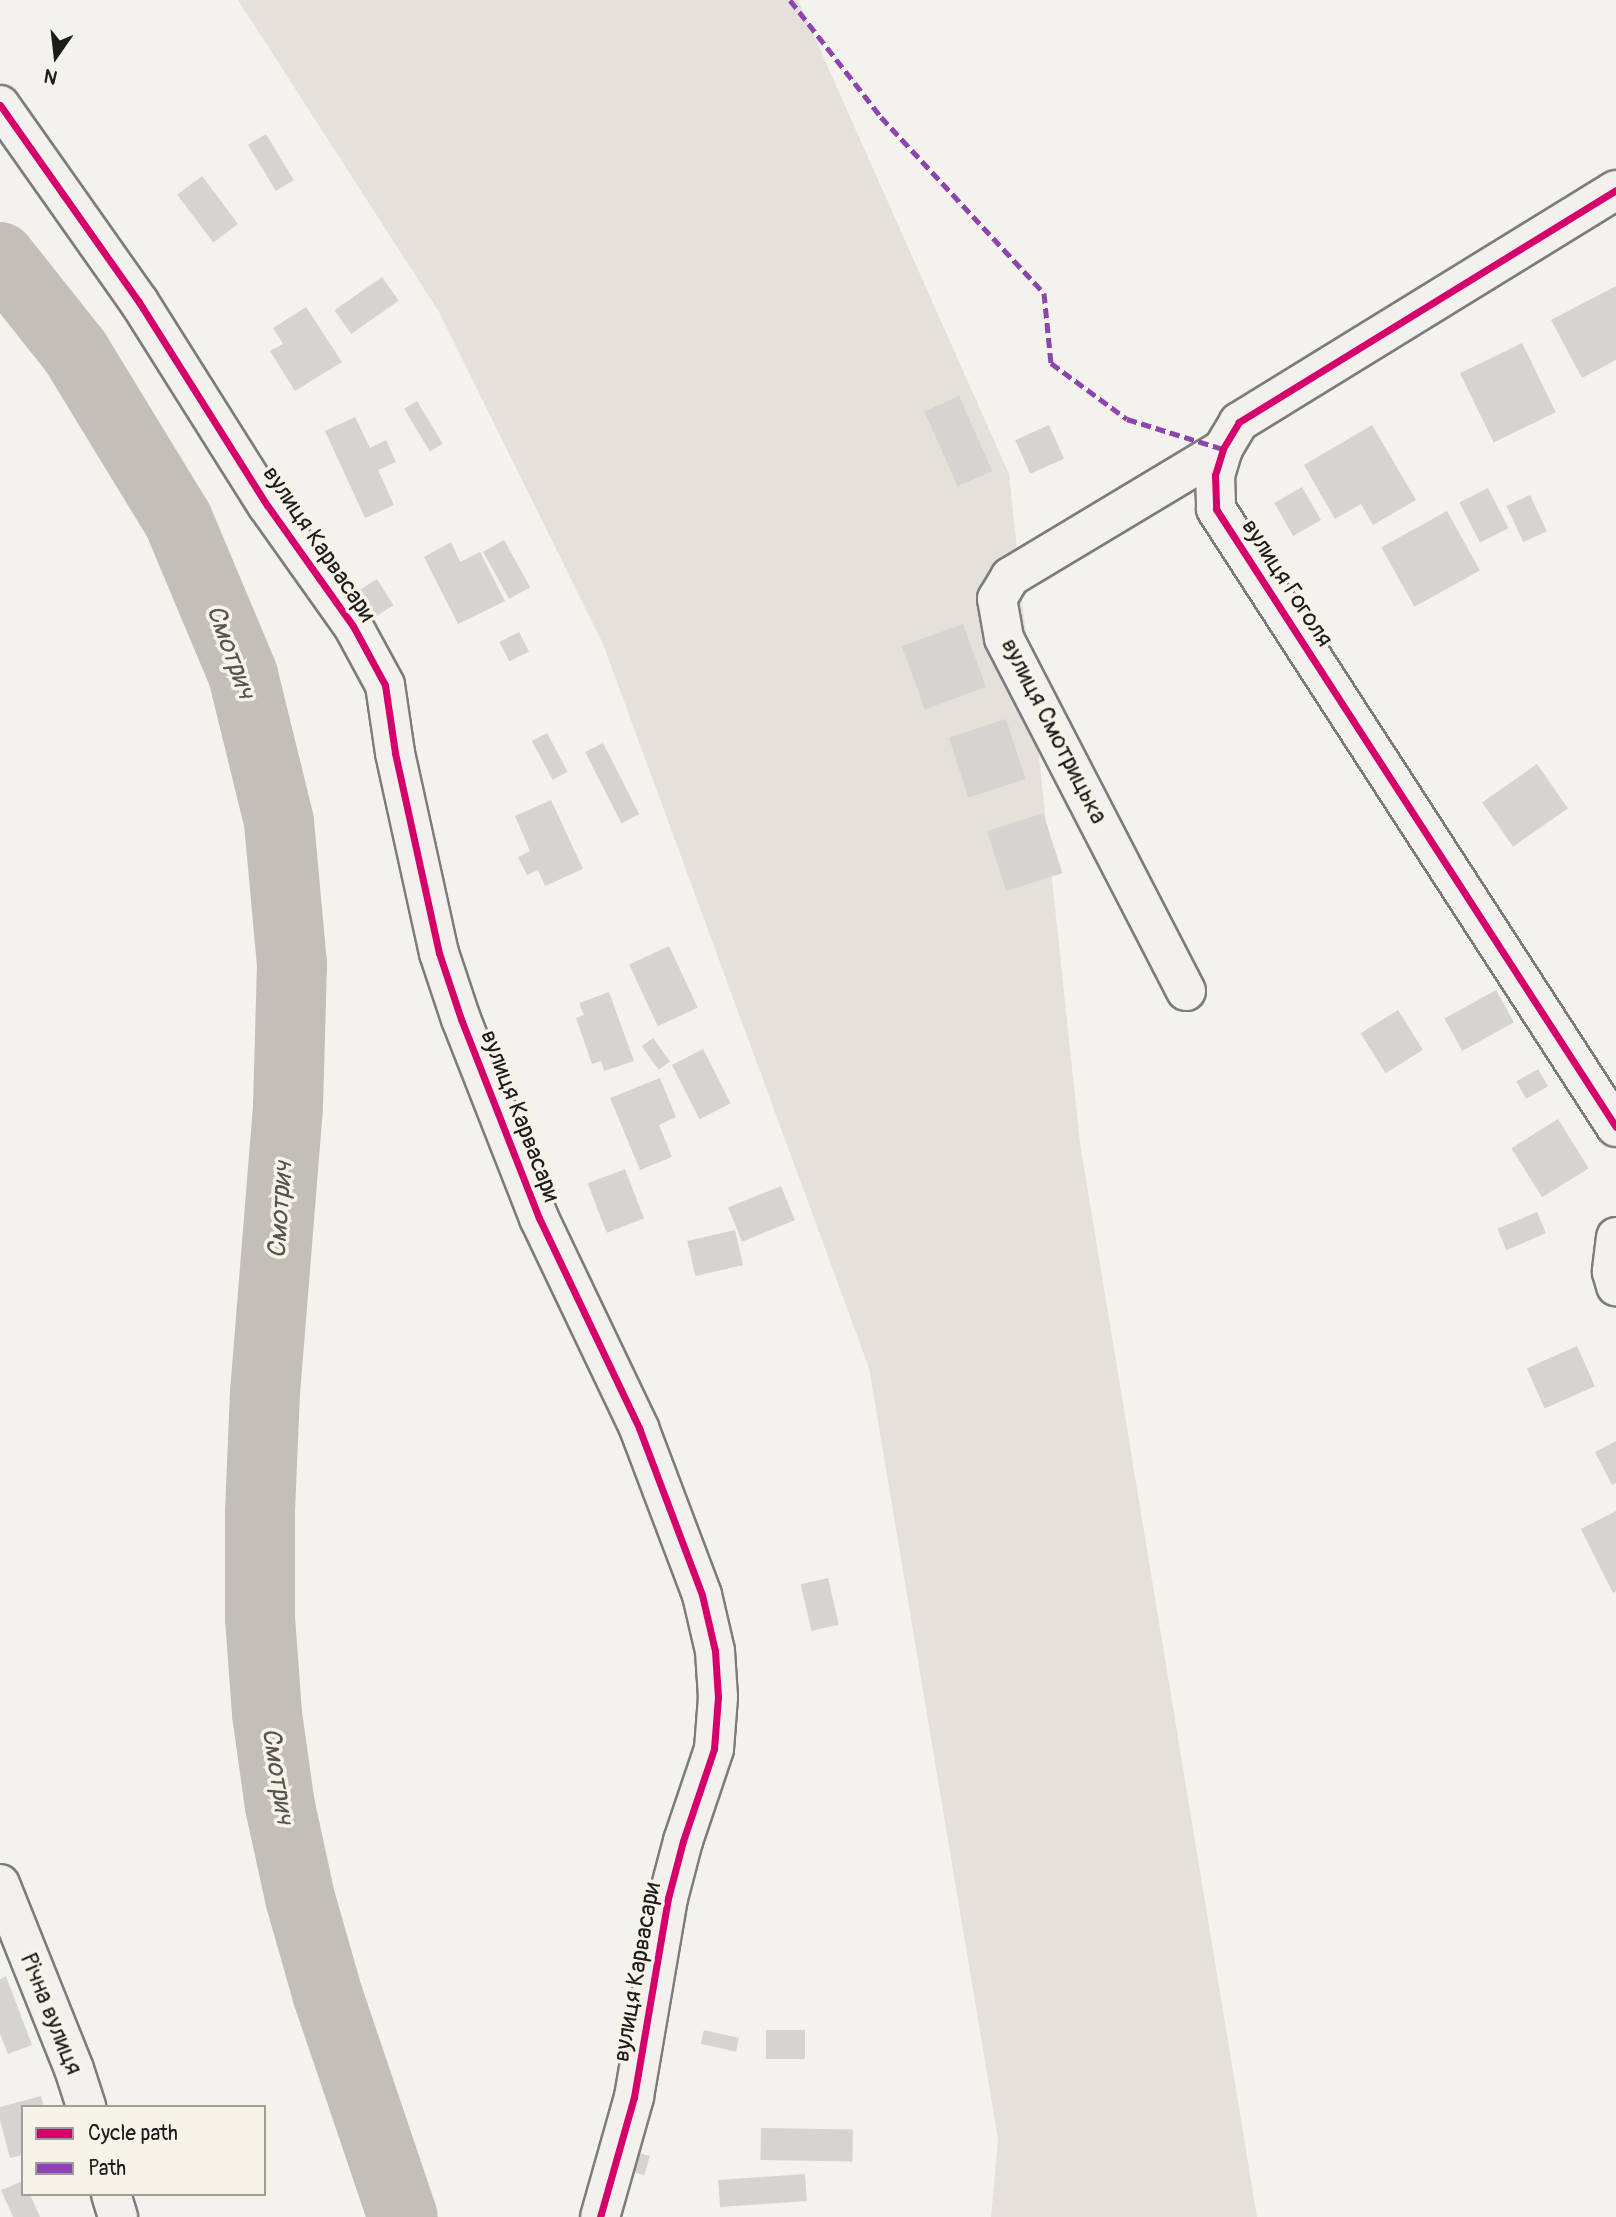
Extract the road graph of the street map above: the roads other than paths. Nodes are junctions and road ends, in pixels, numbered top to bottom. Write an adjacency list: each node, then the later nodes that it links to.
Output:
1 (0, 104): 12 (street, вулиця Карвасари)
2 (1616, 190): 3 (street, вулиця Гоголя)
3 (1223, 449): 4 (street, вулиця Смотрицька); 5 (street, вулиця Гоголя)
4 (1186, 991)
5 (1616, 1127)
6 (1616, 1237): 7 (street)
7 (1616, 1286)
8 (0, 1884): 9 (street, Річна вулиця)
9 (85, 2105)
10 (112, 2196): 11 (street)
11 (118, 2217)
12 (600, 2217)

